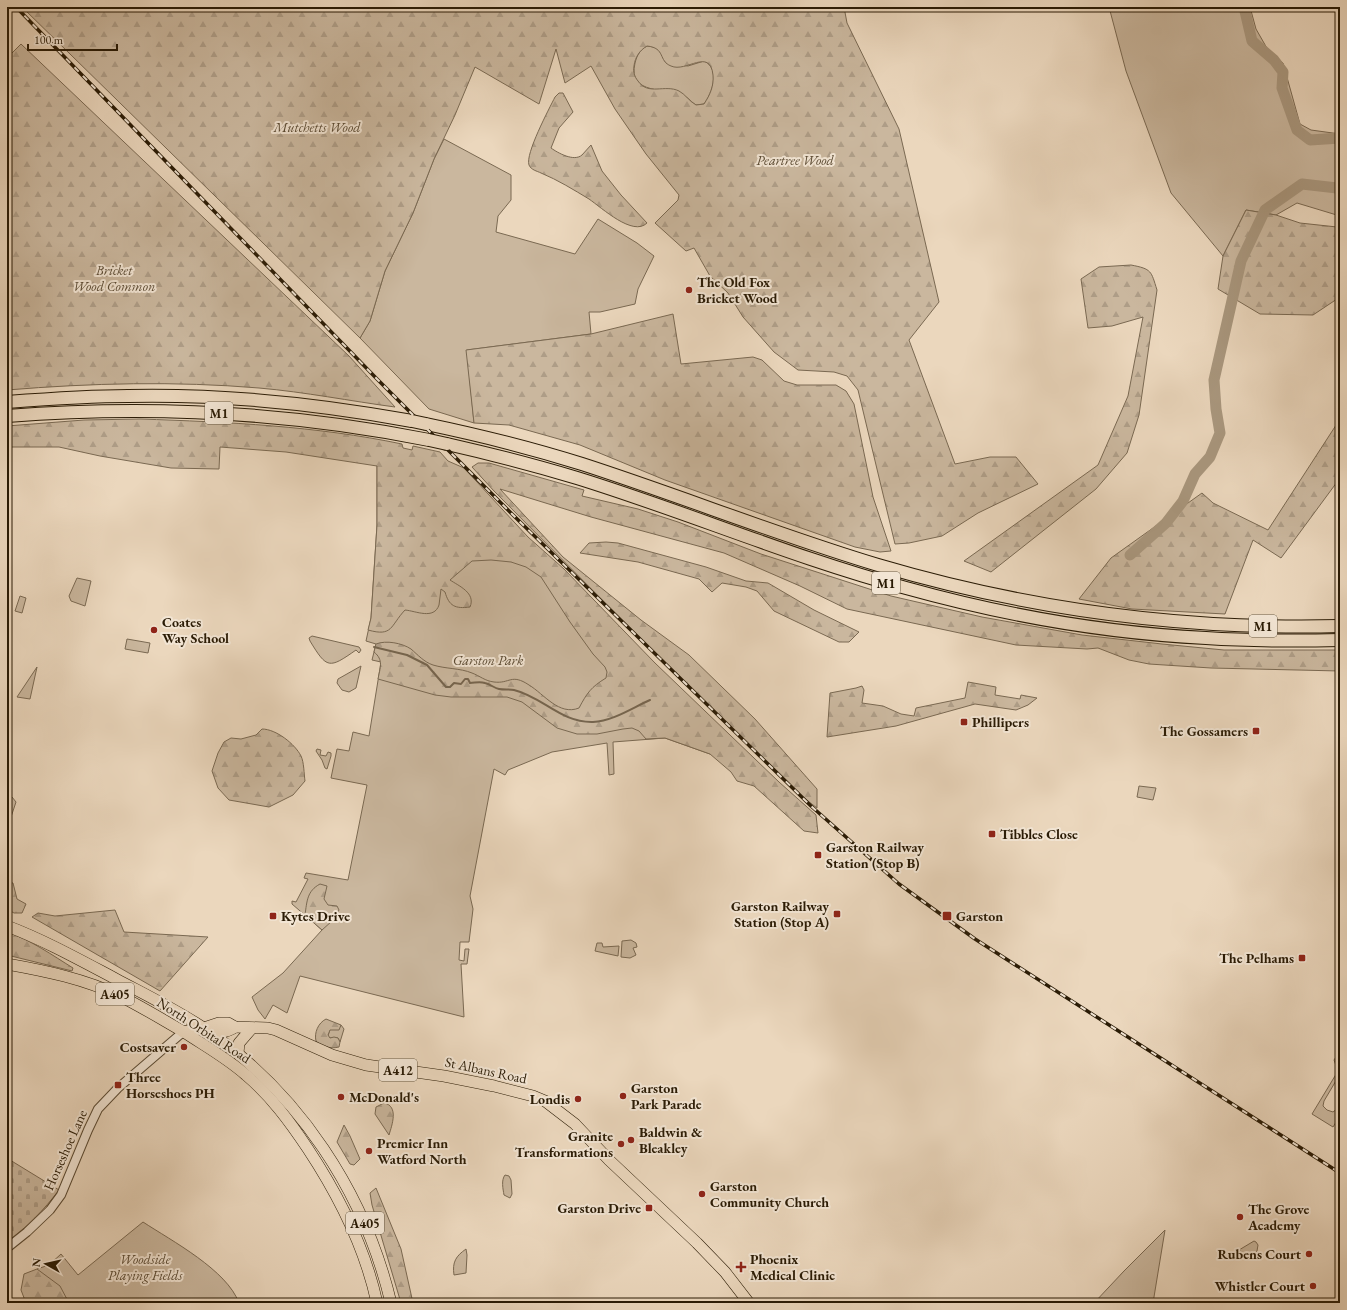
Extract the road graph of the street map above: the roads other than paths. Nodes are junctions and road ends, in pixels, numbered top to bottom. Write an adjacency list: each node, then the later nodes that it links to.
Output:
1 (7, 402): 3 (highway, M1, bridge)
2 (7, 416): 4 (highway, M1, bridge)
3 (1340, 626)
4 (1340, 640)
5 (7, 926): 7 (main road, North Orbital Road / A405)
6 (7, 964): 10 (main road, North Orbital Road / A405)
7 (146, 995): 8 (main road, North Orbital Road / A405); 10 (main road)
8 (204, 1028): 9 (main road, St Albans Road / A412); 10 (main road, St Albans Road / A412); 11 (main road, North Orbital Road / A405); 12 (main road)
9 (252, 1028): 11 (main road); 16 (main road, St Albans Road / A412)
10 (183, 1032): 12 (main road, North Orbital Road / A405); 13 (street, Horseshoe Lane)
11 (238, 1053): 15 (main road, North Orbital Road / A405)
12 (225, 1058): 14 (main road, North Orbital Road / A405)
13 (7, 1248)
14 (377, 1303)
15 (391, 1303)
16 (749, 1303)

